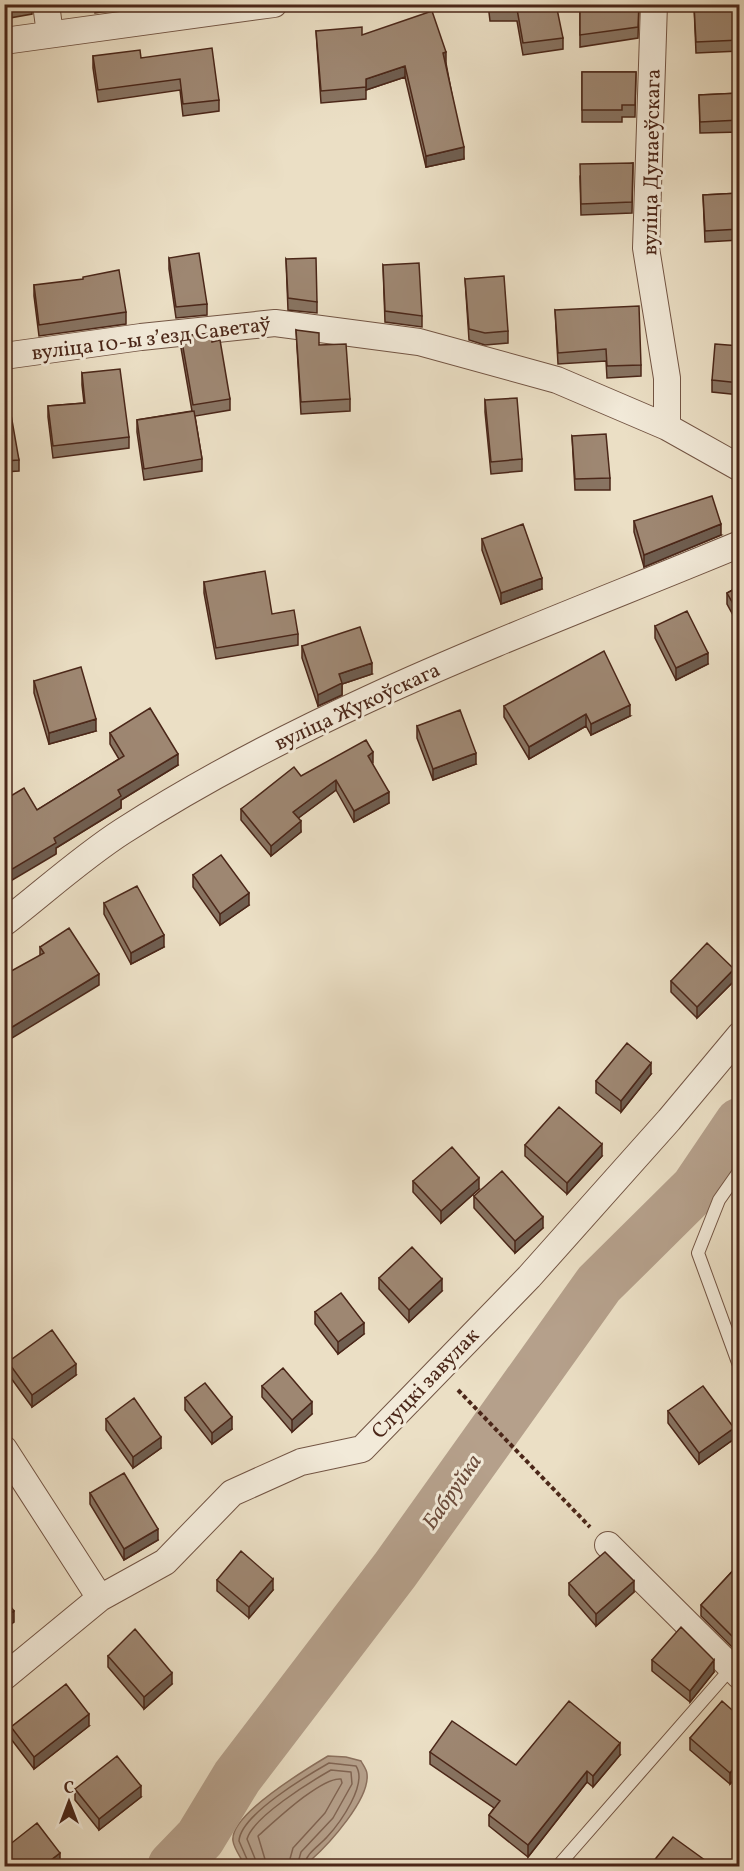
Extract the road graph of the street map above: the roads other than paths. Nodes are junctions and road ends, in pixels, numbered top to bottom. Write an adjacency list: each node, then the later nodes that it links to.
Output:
1 (46, 4): 4 (street)
2 (274, 4): 4 (street)
3 (654, 4): 7 (street, вуліца Дунаеўскага)
4 (50, 34): 5 (street)
5 (4, 41)
6 (4, 356): 7 (street, вуліца 10-ы зʼезд Саветаў)
7 (667, 427): 8 (street, вуліца 10-ы зʼезд Саветаў)
8 (740, 468)
9 (740, 544): 10 (street, вуліца Жукоўскага)
10 (4, 923)
11 (740, 1035): 16 (street, Слуцкі завулак)
12 (740, 1170): 13 (lane)
13 (740, 1368)
14 (4, 1449): 16 (street)
15 (608, 1545): 17 (street)
16 (100, 1598): 18 (street, Слуцкі завулак)
17 (736, 1668): 19 (lane)
18 (4, 1677)
19 (558, 1866)

